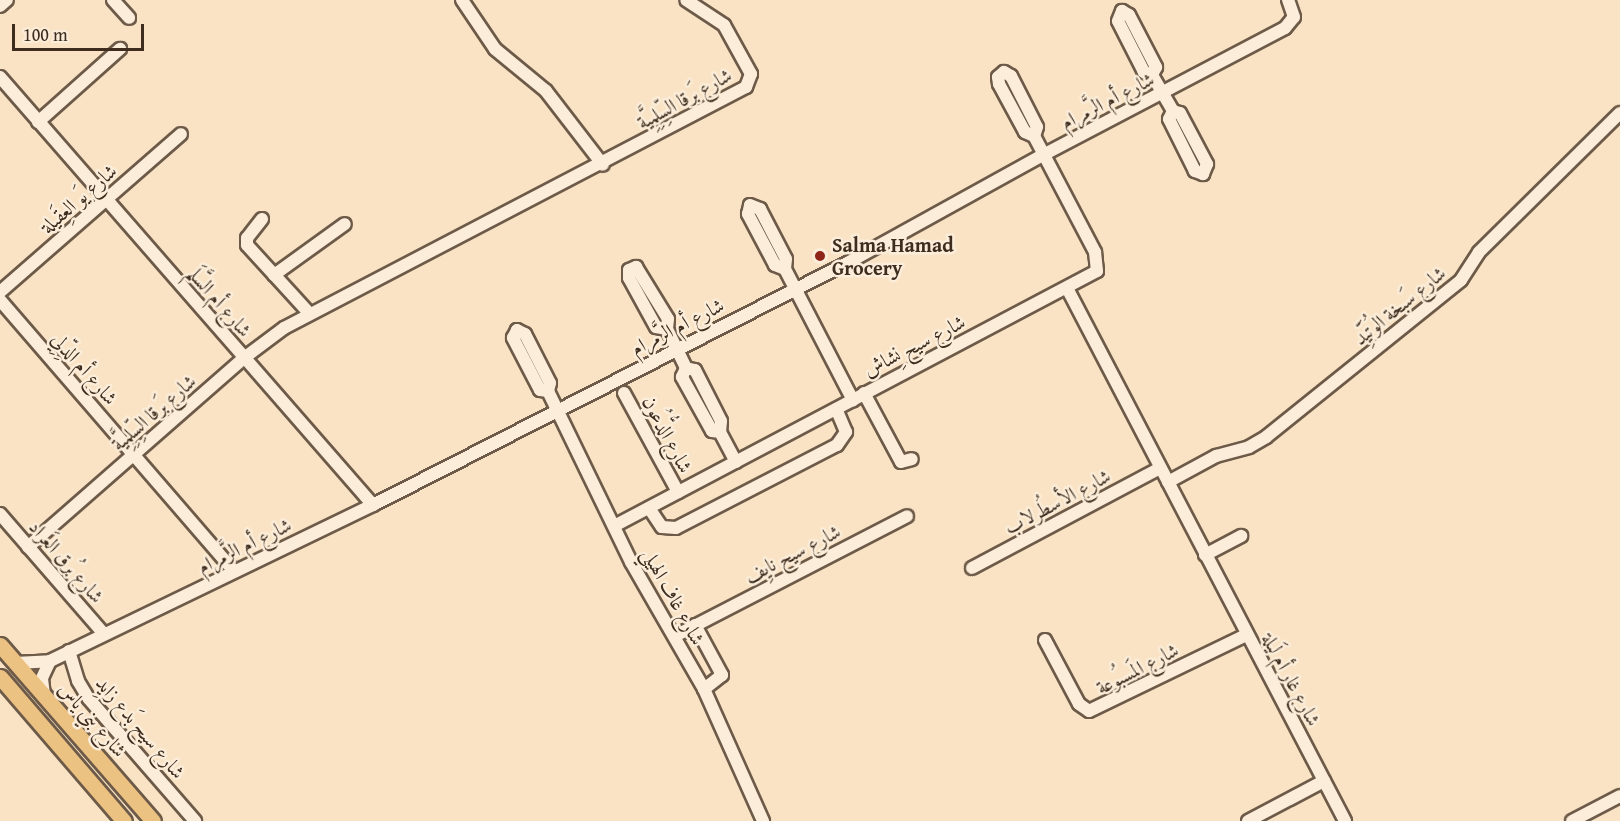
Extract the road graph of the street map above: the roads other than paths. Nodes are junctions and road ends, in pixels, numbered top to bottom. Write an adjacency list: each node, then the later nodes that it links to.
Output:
1 (7, 0): 6 (street)
2 (113, 0): 7 (street)
3 (462, 0): 18 (street)
4 (686, 0): 18 (street, شارع بَرقا السِّلِمِيَّة)
5 (1288, 0): 11 (street, شارع أم الرَّمرام)
6 (0, 6)
7 (129, 18)
8 (120, 49): 14 (street)
9 (1152, 75): 9 (street); 11 (street)
10 (0, 77): 14 (street, شارع أم السَّلَم)
11 (1162, 93): 12 (street); 17 (street, شارع أم الرَّمرام)
12 (1173, 111): 12 (street)
13 (1620, 113): 43 (street, شارع سَبخة الوُتَيِّد)
14 (38, 122): 19 (street, شارع أم السَّلَم)
15 (181, 134): 19 (street, شارع يَو العِقَيلة)
16 (1034, 136): 16 (street, شارع سيح نِشاش); 17 (street, شارع سيح نِشاش)
17 (1043, 155): 24 (street, شارع أم الرَّمرام); 25 (street, شارع سيح نِشاش)
18 (603, 165): 28 (street, شارع بَرقا السِّلِمِيَّة)
19 (106, 199): 26 (street, شارع يَو العِقَيلة); 31 (street, شارع أم السَّلَم)
20 (262, 219): 23 (street)
21 (345, 224): 23 (street)
22 (784, 269): 22 (street); 24 (street)
23 (274, 275): 28 (street)
24 (794, 287): 30 (street, شارع أم الرَّمرام); 34 (street)
25 (1067, 288): 34 (street, شارع سيح نِشاش); 42 (street, شارع غار أم لَيلة)
26 (0, 292)
27 (0, 300): 39 (street, شارع أم الدِّلِي)
28 (309, 314): 31 (street, شارع بَرقا السِّلِمِيَّة)
29 (667, 329): 29 (street); 30 (street)
30 (676, 348): 36 (street, شارع أم الرَّمرام); 41 (street)
31 (244, 358): 39 (street, شارع بَرقا السِّلِمِيَّة); 45 (street, شارع أم السَّلَم)
32 (548, 391): 32 (street, شارع غاف الهيلي); 36 (street, شارع غاف الهيلي)
33 (624, 393): 44 (street, شارع الدُّعُون)
34 (858, 397): 35 (street, شارع سيح نِشاش); 38 (street)
35 (836, 409): 41 (street, شارع سيح نِشاش); 46 (street)
36 (557, 410): 45 (street, شارع أم الرَّمرام); 49 (street, شارع غاف الهيلي)
37 (893, 419): 38 (street)
38 (881, 425): 40 (street)
39 (133, 454): 51 (street, شارع بَرقا السِّلِمِيَّة); 54 (street, شارع أم الدِّلِي)
40 (912, 459)
41 (736, 462): 44 (street, شارع سيح نِشاش)
42 (1160, 468): 43 (street, شارع غار أم لَيلة); 53 (street, شارع الأسطُرلاب)
43 (1168, 482): 52 (street, شارع غار أم لَيلة)
44 (678, 492): 46 (street, شارع سيح نِشاش)
45 (373, 505): 54 (street, شارع أم الرَّمرام)
46 (649, 508): 49 (street, شارع سيح نِشاش)
47 (0, 514): 51 (street, شارع بُرق العَراد)
48 (907, 516): 55 (street, شارع سيح نايِف)
49 (616, 525): 58 (street, شارع غاف الهيلي)
50 (1240, 536): 52 (street)
51 (28, 547): 56 (street, شارع بُرق العَراد)
52 (1205, 555): 57 (street, شارع غار أم لَيلة)
53 (972, 568)
54 (234, 571): 56 (street, شارع أم الرَّمرام)
55 (695, 626): 58 (street, شارع سيح نايِف); 65 (street)
56 (104, 634): 61 (street, شارع أم الرَّمرام)
57 (1246, 635): 59 (street, شارع المَسبُوعة); 67 (street, شارع غار أم لَيلة)
58 (675, 636): 65 (street, شارع غاف الهيلي)
59 (1045, 640)
60 (0, 645): 63 (main road, شارع بني ياس)
61 (69, 651): 62 (street, شارع أم الرَّمرام); 71 (street, شارع سيح بَدع زايِد)
62 (50, 661): 63 (street, شارع أم الرَّمرام); 66 (street)
63 (15, 663): 66 (main road, شارع بني ياس)
64 (0, 676): 69 (main road)
65 (704, 689): 72 (street, شارع غاف الهيلي)
66 (44, 695): 70 (main road, شارع بني ياس)
67 (1324, 781): 73 (street); 74 (street, شارع غار أم لَيلة)
68 (1620, 796): 75 (street)
69 (124, 821)
70 (153, 821)
71 (195, 821)
72 (763, 821)
73 (1248, 821)
74 (1345, 821)
75 (1572, 821)

